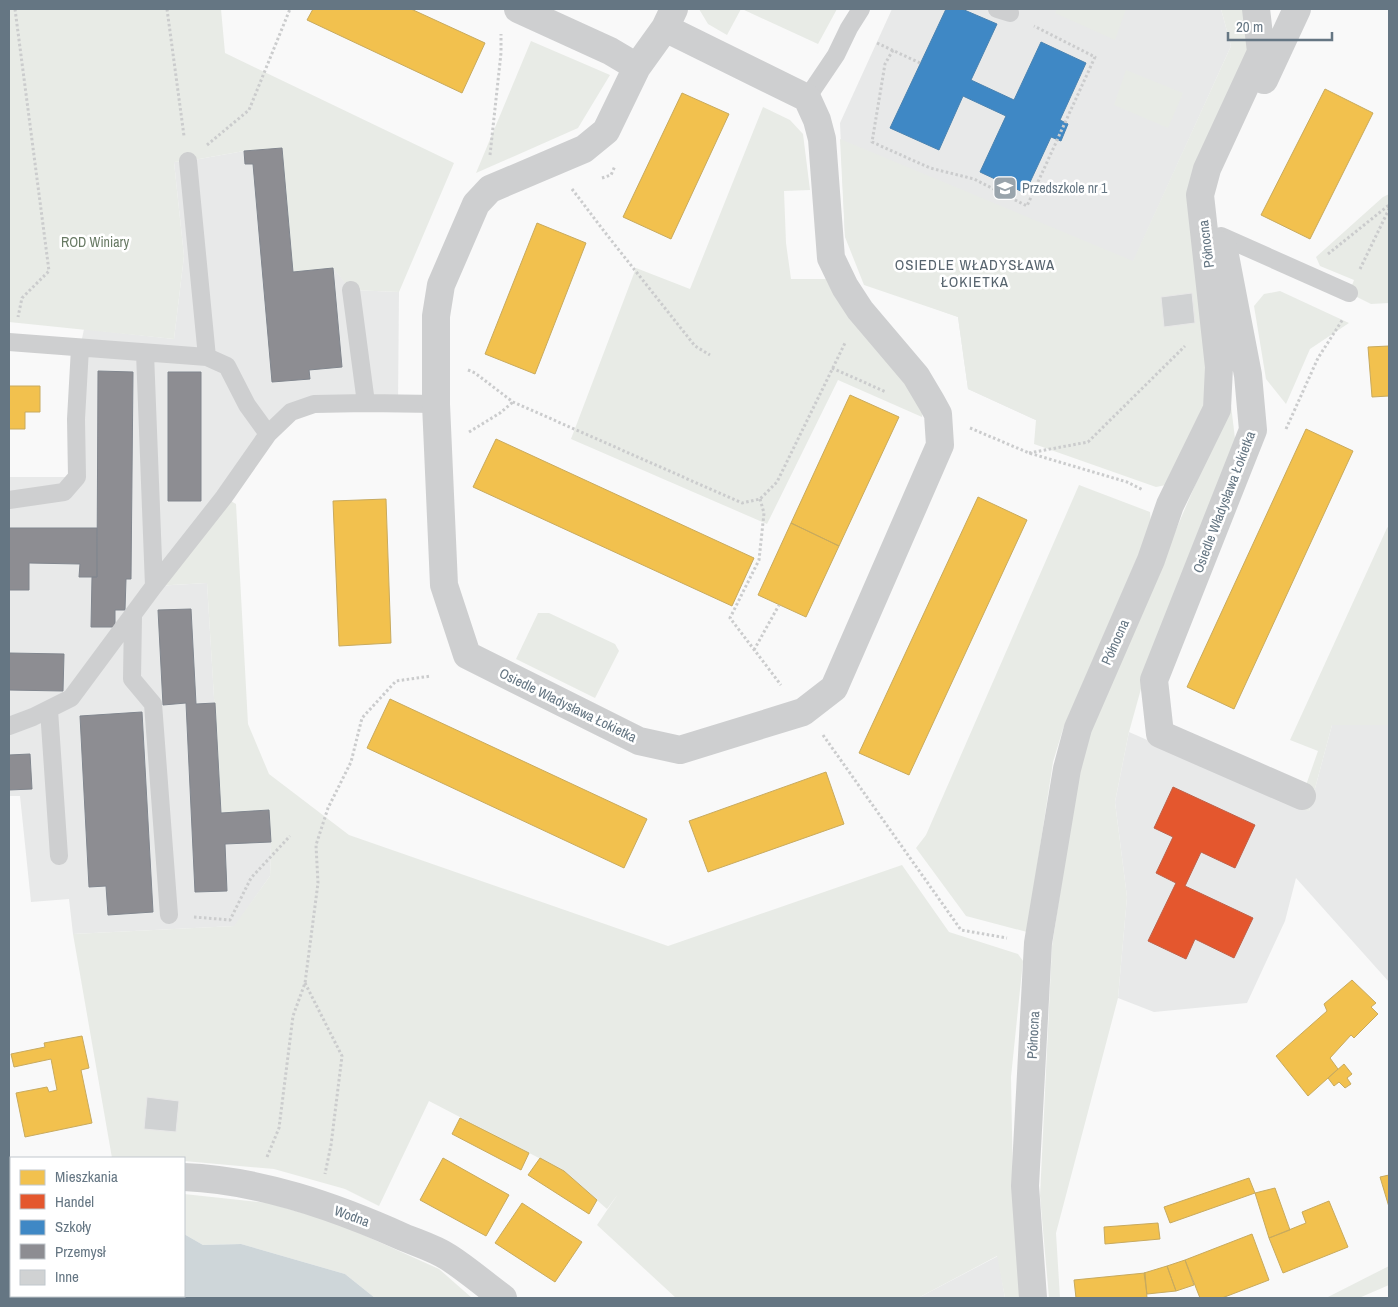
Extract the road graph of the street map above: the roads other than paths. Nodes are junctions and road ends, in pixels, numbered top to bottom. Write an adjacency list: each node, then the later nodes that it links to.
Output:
1 (860, 9): 7 (lane)
2 (1256, 9): 29 (street, Północna)
3 (1297, 9): 9 (street, Osiedle Władysława Łokietka)
4 (510, 18): 6 (street)
5 (670, 18): 6 (street, Osiedle Władysława Łokietka); 7 (street, Osiedle Władysława Łokietka)
6 (637, 67): 17 (street, Osiedle Władysława Łokietka)
7 (807, 98): 17 (street, Osiedle Władysława Łokietka)
8 (188, 161): 15 (lane)
9 (1221, 236): 11 (lane); 24 (street, Osiedle Władysława Łokietka)
10 (352, 290): 16 (lane)
11 (1349, 292)
12 (9, 342): 13 (lane)
13 (80, 348): 14 (lane); 19 (lane)
14 (145, 353): 15 (lane); 20 (lane)
15 (207, 357): 18 (lane)
16 (366, 403): 17 (lane); 18 (lane)
17 (436, 404)
18 (268, 434): 20 (lane)
19 (9, 500)
20 (154, 586): 21 (lane)
21 (133, 616): 22 (lane); 26 (lane)
22 (49, 710): 23 (lane); 25 (lane)
23 (9, 726)
24 (1302, 796)
25 (59, 856)
26 (169, 916)
27 (185, 1177): 28 (street, Wodna)
28 (503, 1298)
29 (1033, 1298)

